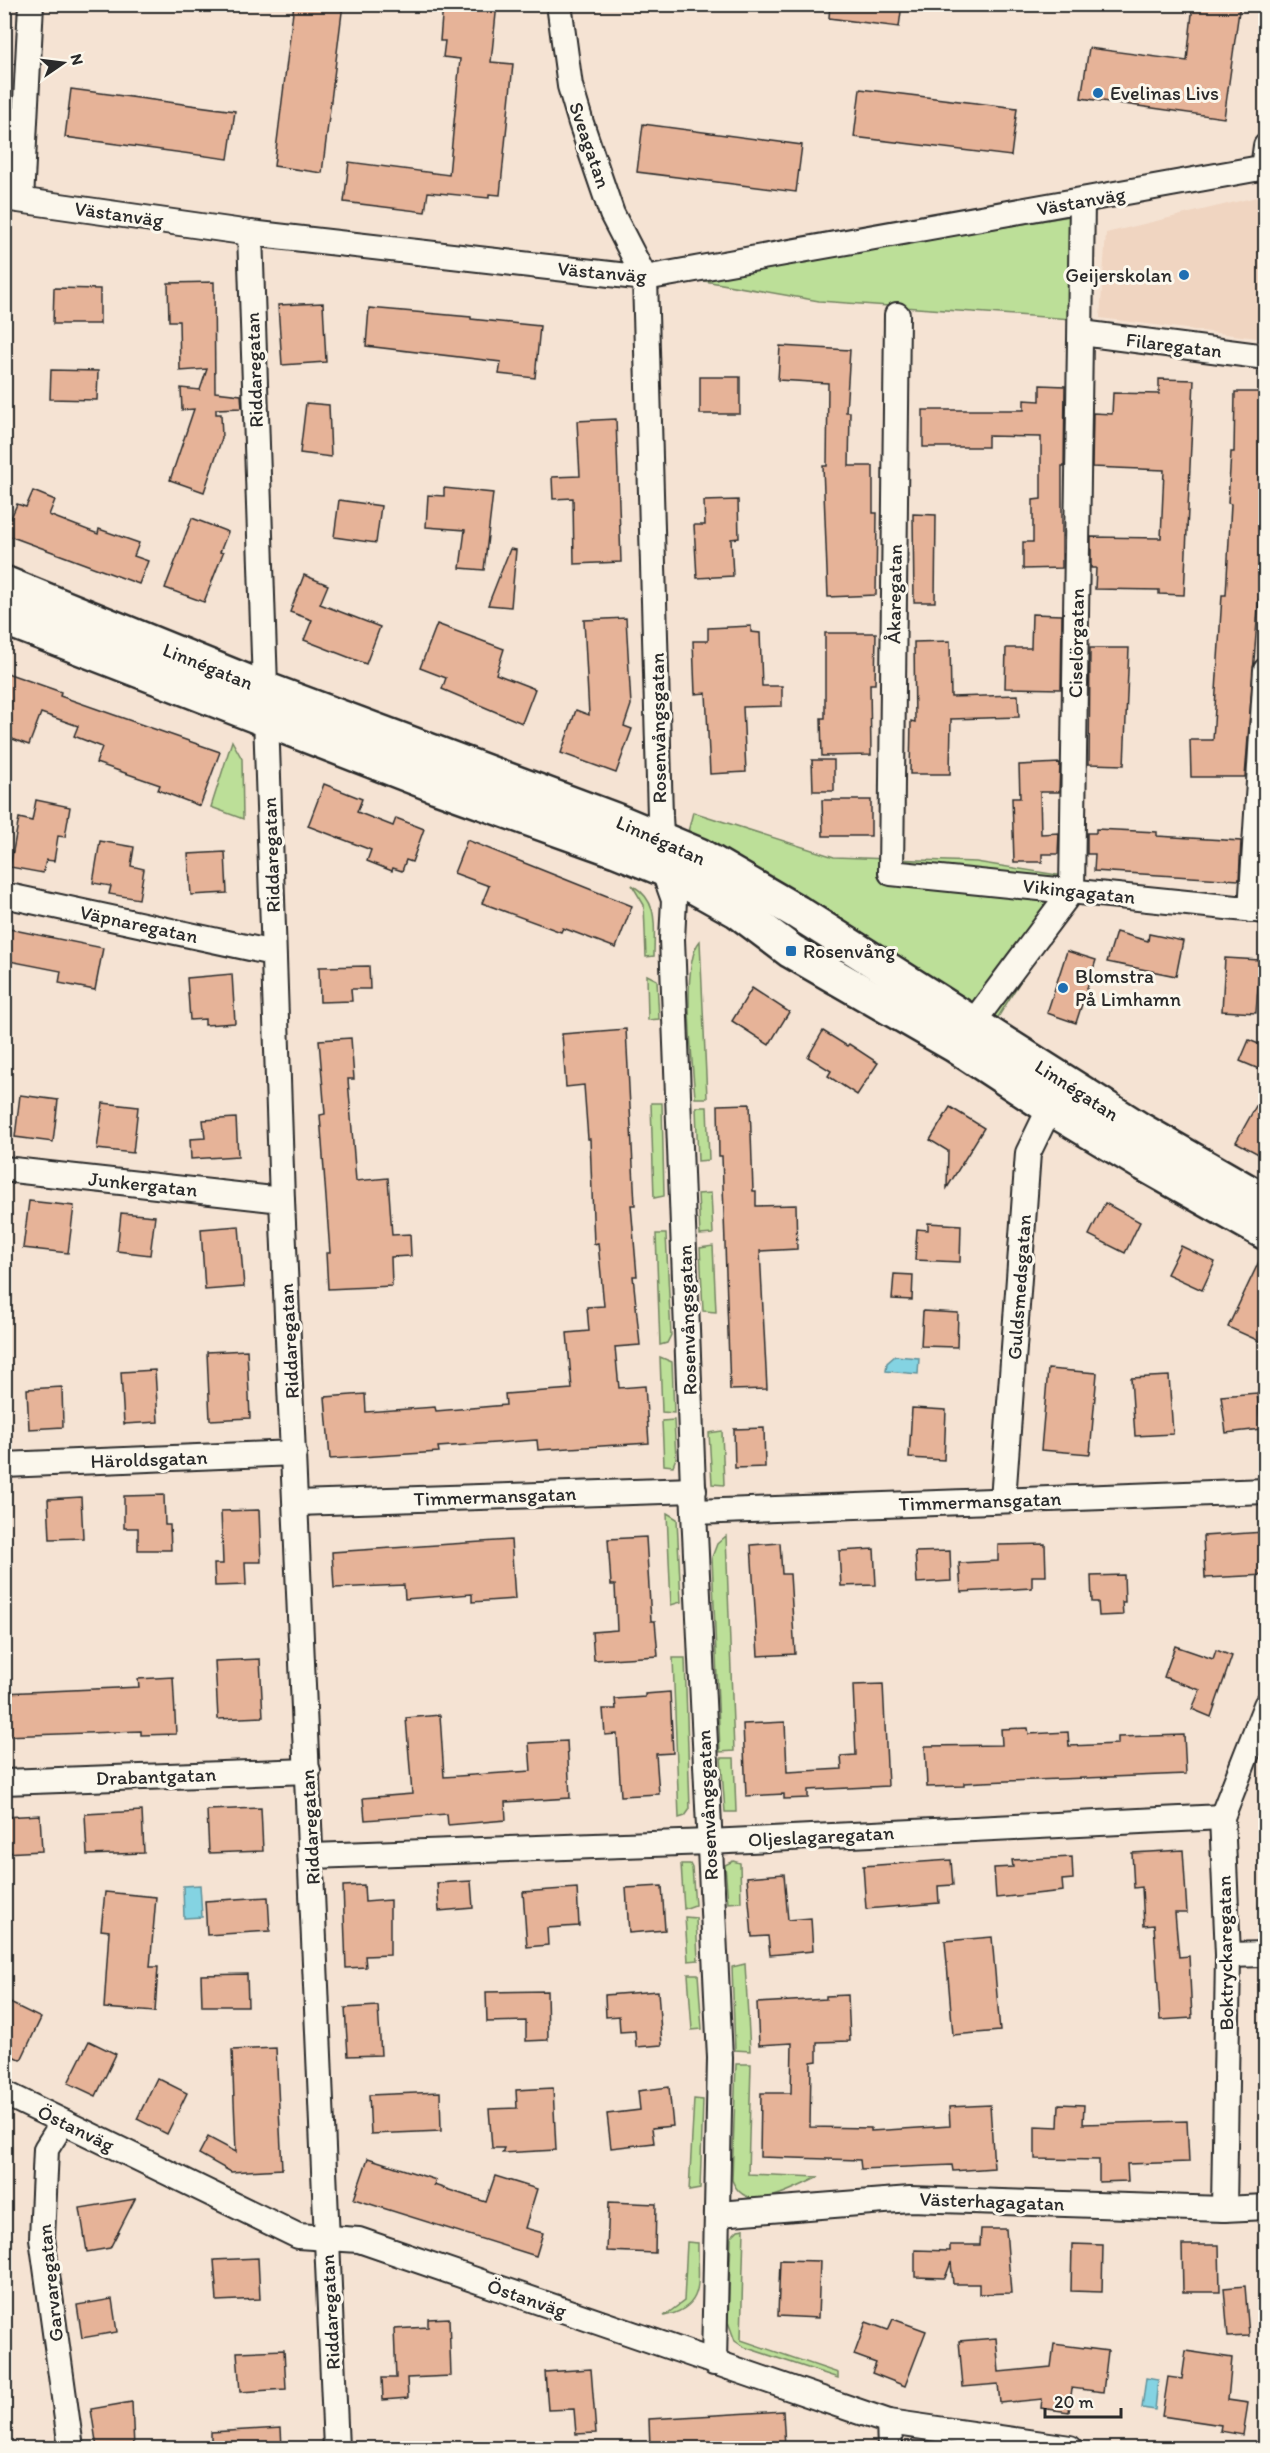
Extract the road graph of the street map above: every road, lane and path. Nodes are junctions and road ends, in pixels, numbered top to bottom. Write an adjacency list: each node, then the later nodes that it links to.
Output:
1 (31, 4): 4 (street)
2 (559, 4): 7 (street, Sveagatan)
3 (1265, 160): 5 (street, Västanväg)
4 (13, 199): 6 (street, Västanväg)
5 (1082, 202): 7 (street, Västanväg); 9 (street, Ciselörgatan)
6 (250, 233): 7 (street, Västanväg); 14 (street, Riddaregatan)
7 (645, 278): 15 (street, Rosenvångsgatan)
8 (897, 315): 16 (street, Åkaregatan)
9 (1082, 333): 10 (street, Filaregatan); 17 (street, Ciselörgatan)
10 (1266, 357)
11 (4, 583): 14 (street, Linnégatan)
12 (4, 618): 14 (street, Linnégatan)
13 (1266, 670): 19 (street)
14 (266, 704): 15 (street, Linnégatan); 20 (street, Riddaregatan)
15 (662, 854): 21 (street, Linnégatan); 31 (street, Rosenvångsgatan)
16 (891, 873): 17 (street, Vikingagatan)
17 (1072, 890): 19 (street, Vikingagatan); 21 (street)
18 (4, 895): 20 (street, Väpnaregatan)
19 (1258, 911)
20 (273, 953): 24 (street, Riddaregatan)
21 (964, 1034): 22 (street, Linnégatan)
22 (1057, 1094): 25 (street, Linnégatan); 26 (street, Linnégatan); 30 (street, Guldsmedsgatan)
23 (4, 1169): 24 (street, Junkergatan)
24 (282, 1200): 27 (street, Riddaregatan)
25 (1266, 1202)
26 (1266, 1233)
27 (294, 1453): 28 (street, Häroldsgatan); 32 (street, Riddaregatan)
28 (4, 1465)
29 (1266, 1491): 30 (street, Timmermansgatan)
30 (1003, 1500): 31 (street, Timmermansgatan)
31 (694, 1501): 32 (street, Timmermansgatan); 37 (street, Rosenvångsgatan)
32 (297, 1503): 34 (street, Riddaregatan)
33 (1266, 1705): 36 (street, Boktryckaregatan)
34 (308, 1771): 35 (street, Drabantgatan); 38 (street, Riddaregatan)
35 (4, 1782)
36 (1222, 1818): 37 (street, Oljeslagaregatan); 40 (street, Boktryckaregatan)
37 (709, 1842): 38 (street, Oljeslagaregatan); 45 (street, Rosenvångsgatan)
38 (312, 1856): 46 (street, Riddaregatan)
39 (1266, 1954): 40 (street)
40 (1228, 1955): 44 (street, Boktryckaregatan)
41 (4, 2094): 42 (street, Östanväg)
42 (63, 2122): 46 (street, Östanväg); 49 (street, Garvaregatan)
43 (1266, 2207): 44 (street, Västerhagagatan)
44 (1224, 2209): 45 (street, Västerhagagatan)
45 (718, 2214): 47 (street, Rosenvångsgatan)
46 (326, 2238): 47 (street, Östanväg); 50 (street, Riddaregatan)
47 (714, 2363): 48 (street, Östanväg)
48 (889, 2422): 51 (street); 52 (street, Östanväg)
49 (71, 2448)
50 (336, 2448)
51 (890, 2448)
52 (1070, 2448)

